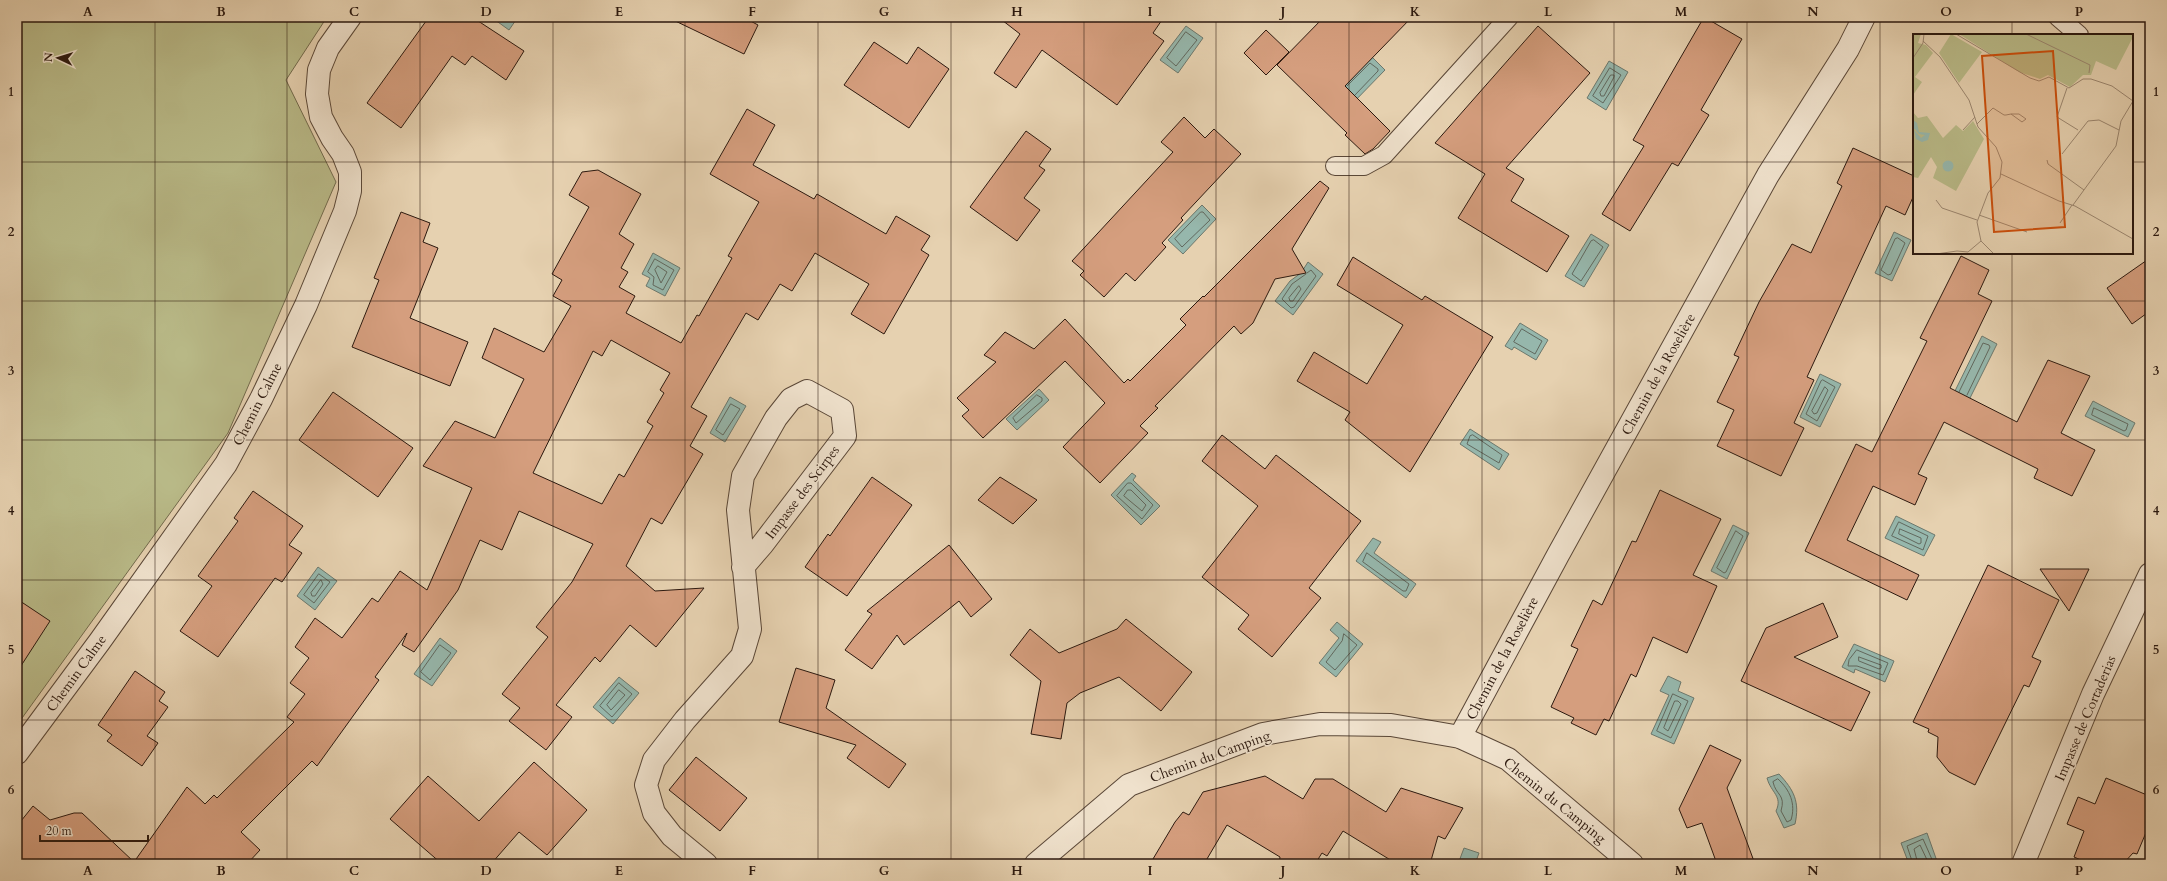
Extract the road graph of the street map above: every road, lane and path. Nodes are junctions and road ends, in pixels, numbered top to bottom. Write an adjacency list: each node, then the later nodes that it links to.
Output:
1 (350, 17): 10 (street, Chemin Calme)
2 (1509, 17): 6 (lane)
3 (1864, 17): 9 (street, Chemin de la Roselière)
4 (2058, 17): 5 (lane)
5 (2078, 34)
6 (1335, 166)
7 (743, 567): 7 (street, Impasse des Scirpes); 11 (street, Impasse des Scirpes)
8 (2150, 574): 14 (street, Impasse de Cortaderias)
9 (1460, 737): 12 (street, Chemin du Camping); 13 (street, Chemin du Camping)
10 (17, 753)
11 (706, 864)
12 (1036, 864)
13 (1632, 864)
14 (2023, 864)

